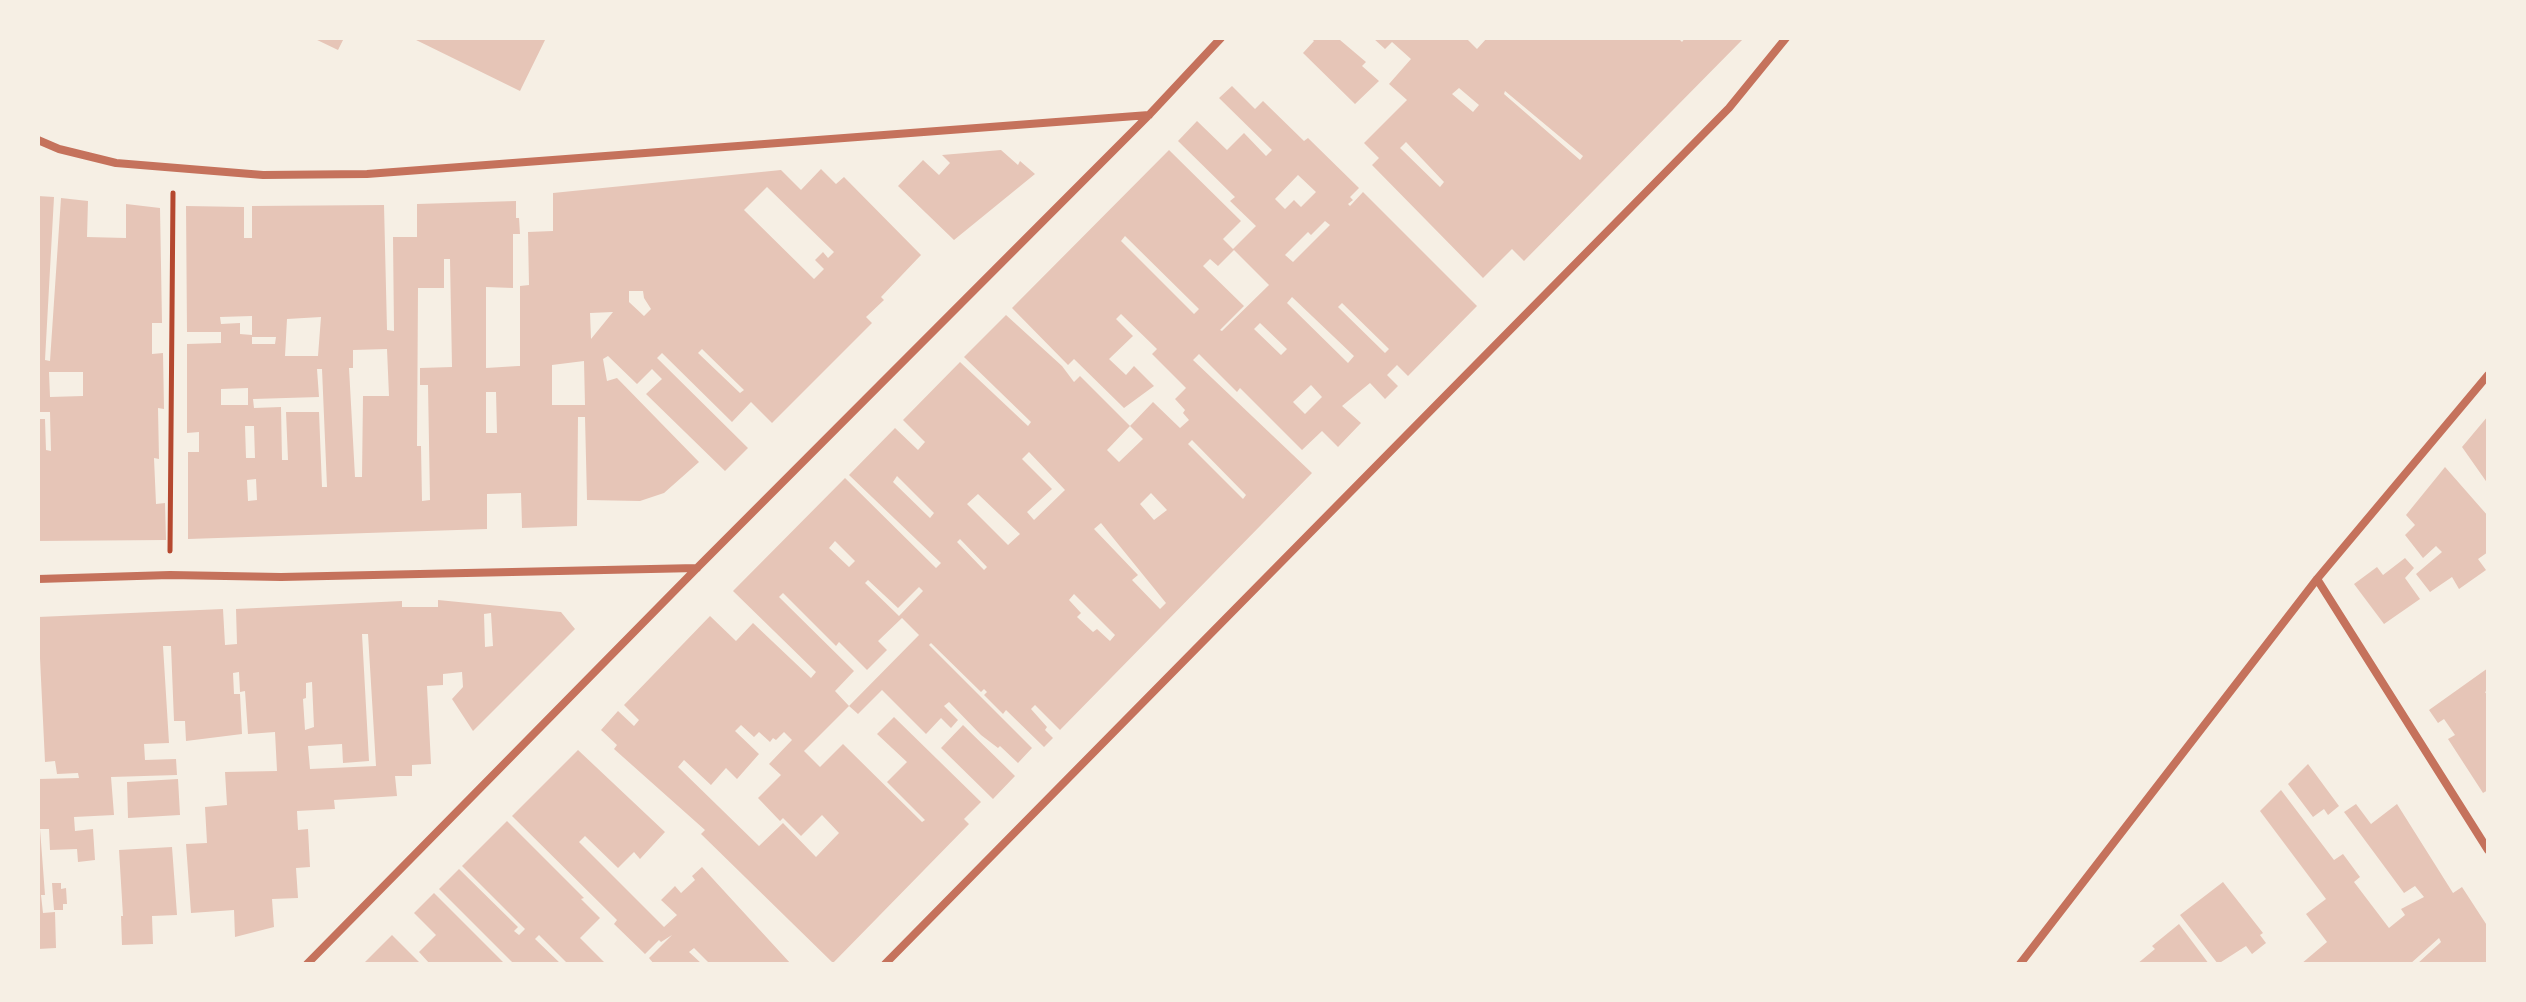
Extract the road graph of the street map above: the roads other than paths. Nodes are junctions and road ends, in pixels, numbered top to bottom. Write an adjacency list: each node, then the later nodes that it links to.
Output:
1 (1221, 38): 3 (street)
2 (1786, 38): 11 (street)
3 (1149, 115): 4 (street); 6 (street)
4 (38, 140)
5 (2488, 375): 8 (street)
6 (697, 568): 7 (street); 10 (street)
7 (38, 579)
8 (2317, 579): 9 (street); 12 (street)
9 (2488, 850)
10 (307, 964)
11 (885, 964)
12 (2020, 964)

